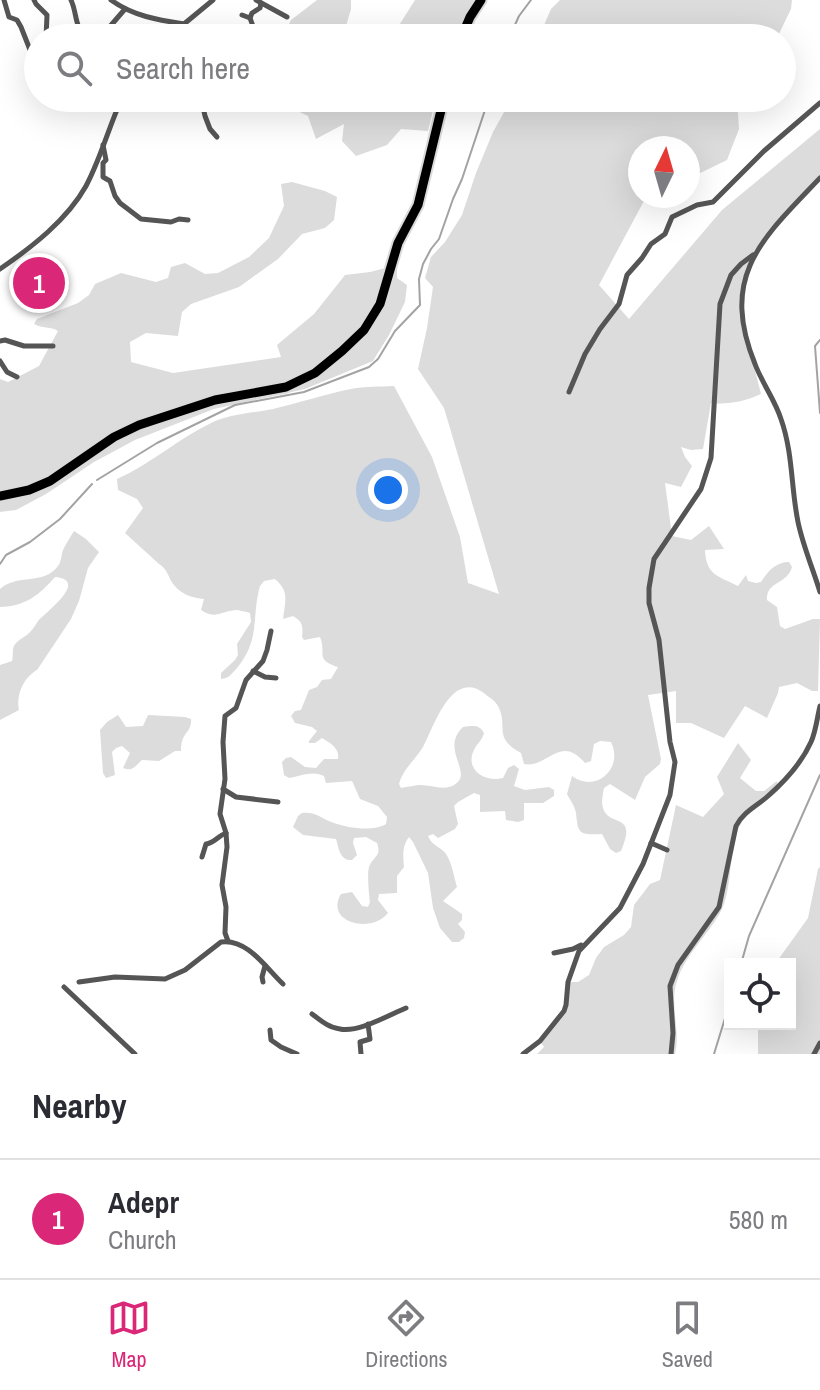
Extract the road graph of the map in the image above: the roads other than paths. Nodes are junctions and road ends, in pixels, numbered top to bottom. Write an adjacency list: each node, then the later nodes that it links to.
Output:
1 (4, 0): 20 (street)
2 (34, 0): 14 (street)
3 (71, 0): 15 (street)
4 (111, 0): 10 (street)
5 (202, 0): 9 (street)
6 (213, 0): 9 (street)
7 (481, 0): 19 (highway)
8 (259, 1): 12 (street); 13 (street)
9 (207, 7): 17 (street)
10 (125, 9): 16 (street); 17 (street)
11 (242, 15): 13 (street)
12 (287, 17)
13 (250, 18): 18 (street)
14 (47, 24)
15 (77, 24)
16 (112, 24)
17 (184, 24)
18 (252, 24)
19 (467, 24)
20 (24, 35)
21 (820, 103): 35 (street)
22 (116, 112): 26 (street)
23 (204, 112): 25 (street)
24 (441, 112): 36 (highway)
25 (217, 137)
26 (103, 144): 28 (street); 30 (street)
27 (820, 178): 29 (street)
28 (188, 220)
29 (753, 255): 37 (street); 43 (street)
30 (0, 269)
31 (0, 341): 32 (street)
32 (53, 346)
33 (0, 361): 34 (street)
34 (17, 377)
35 (569, 392)
36 (0, 496)
37 (820, 592)
38 (271, 631): 39 (street)
39 (253, 671): 40 (street); 42 (street)
40 (276, 678)
41 (820, 706): 67 (street)
42 (223, 789): 44 (street); 46 (street)
43 (670, 795): 45 (street); 47 (street)
44 (278, 802)
45 (675, 802)
46 (226, 833): 49 (street); 50 (street)
47 (651, 843): 48 (street); 51 (street)
48 (667, 850)
49 (202, 857)
50 (228, 941): 53 (street); 54 (street)
51 (586, 942): 52 (street); 66 (street)
52 (554, 953)
53 (265, 966): 55 (street); 56 (street)
54 (79, 982)
55 (263, 982)
56 (283, 984)
57 (64, 987): 63 (street)
58 (406, 1008): 60 (street)
59 (312, 1014): 60 (street)
60 (368, 1024): 65 (street)
61 (270, 1030): 64 (street)
62 (820, 1043): 68 (street)
63 (135, 1054)
64 (297, 1054)
65 (361, 1054)
66 (523, 1054)
67 (671, 1054)
68 (814, 1054)

